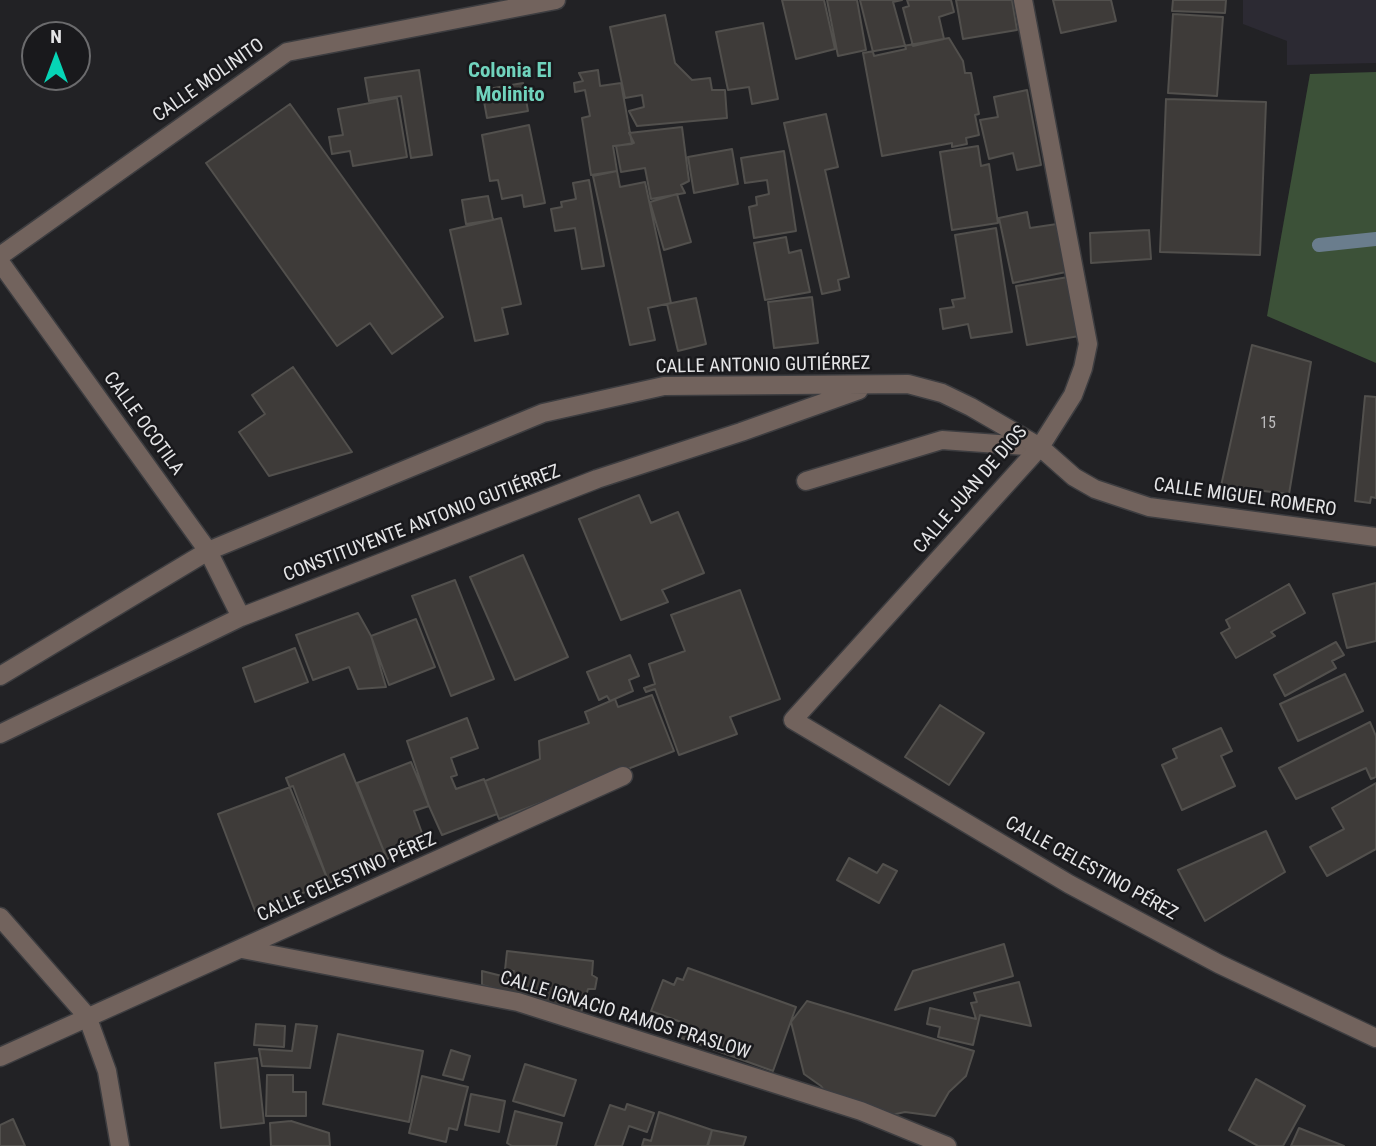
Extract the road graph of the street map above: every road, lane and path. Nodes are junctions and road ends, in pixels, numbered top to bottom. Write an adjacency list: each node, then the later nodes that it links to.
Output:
1 (556, 0): 3 (street, CALLE MOLINITO)
2 (1023, 0): 6 (street, CALLE JUAN DE DIOS)
3 (0, 256)
4 (0, 262): 9 (street, CALLE OCOTILA)
5 (872, 385): 6 (street, CALLE ANTONIO GUTIÉRREZ); 9 (street, CALLE ANTONIO GUTIÉRREZ); 10 (street, CONSTITUYENTE ANTONIO GUTIÉRREZ)
6 (1040, 447): 7 (street); 8 (street, CALLE MIGUEL ROMERO); 12 (street, CALLE JUAN DE DIOS)
7 (806, 481)
8 (1376, 537)
9 (208, 551): 10 (street, CALLE OCOTILA); 11 (street)
10 (241, 617): 13 (street, CONSTITUYENTE ANTONIO GUTIÉRREZ)
11 (0, 676)
12 (793, 720): 18 (street, CALLE CELESTINO PÉREZ)
13 (0, 734)
14 (623, 776): 16 (street, CALLE CELESTINO PÉREZ)
15 (0, 917): 17 (street)
16 (242, 949): 17 (street, CALLE CELESTINO PÉREZ); 21 (street, CALLE IGNACIO RAMOS PRASLOW)
17 (87, 1016): 19 (street, CALLE CELESTINO PÉREZ); 20 (street)
18 (1376, 1038)
19 (0, 1057)
20 (120, 1146)
21 (947, 1146)

